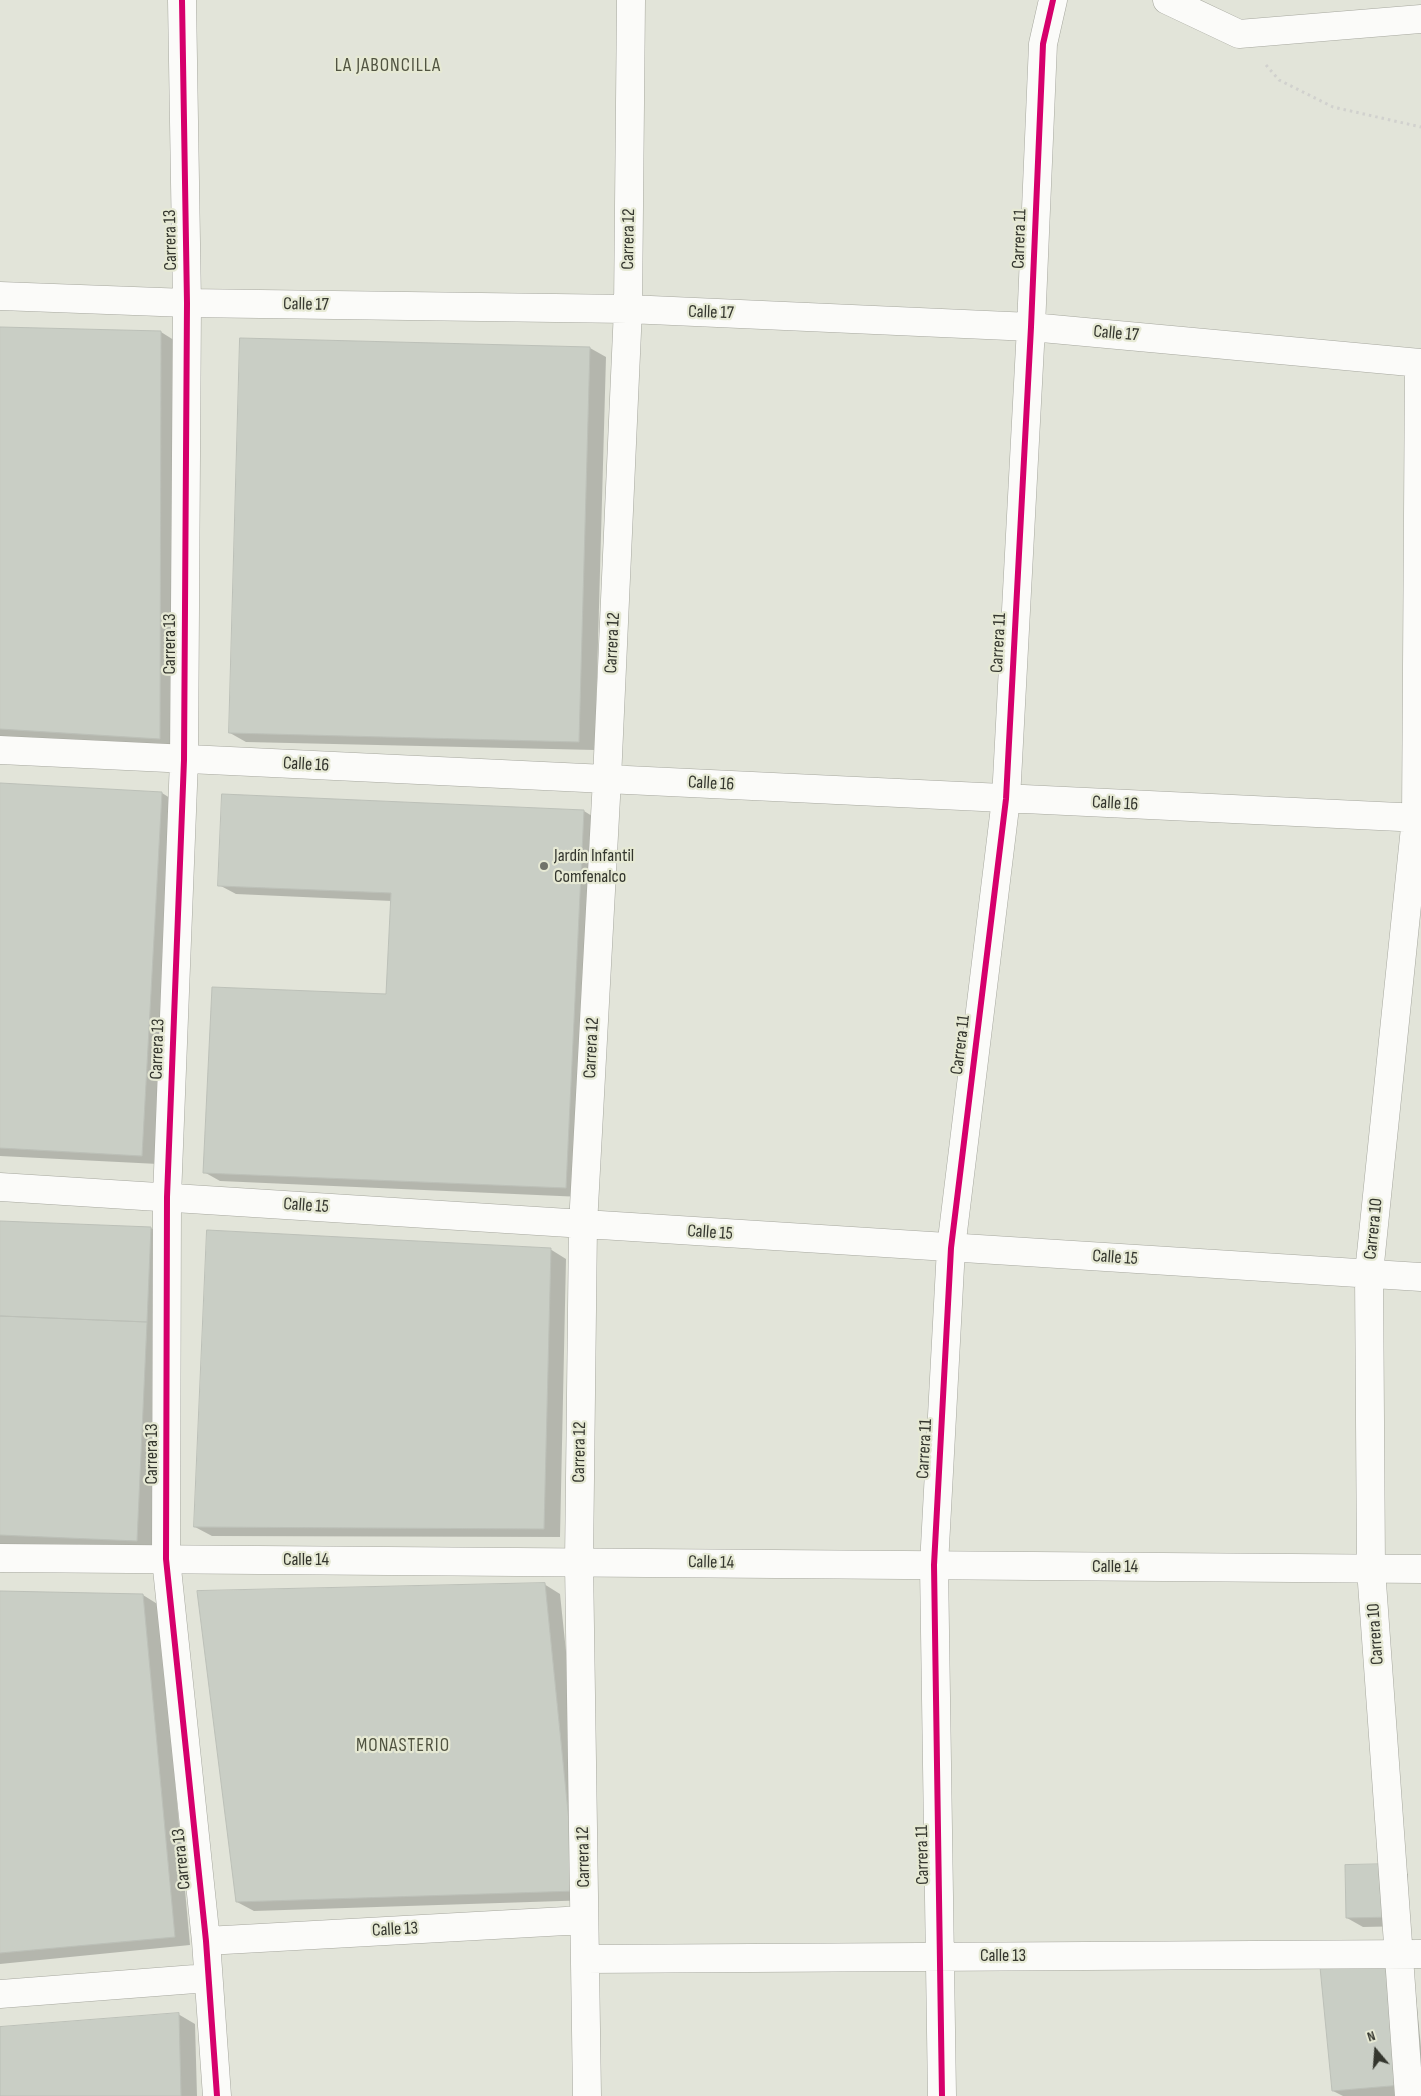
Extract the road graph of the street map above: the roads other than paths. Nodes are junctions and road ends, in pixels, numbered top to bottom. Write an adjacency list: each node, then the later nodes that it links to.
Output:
1 (182, 0): 7 (street, Carrera 13)
2 (631, 0): 8 (street, Carrera 12)
3 (1054, 0): 9 (street, Carrera 11)
4 (1167, 0): 5 (street)
5 (1421, 19)
6 (0, 296): 7 (street, Calle 17)
7 (186, 303): 8 (street, Calle 17); 12 (street, Carrera 13)
8 (628, 309): 9 (street, Calle 17); 13 (street, Carrera 12)
9 (1032, 326): 10 (street, Calle 17); 14 (street, Carrera 11)
10 (1420, 363): 15 (street, Carrera 10)
11 (0, 750): 12 (street, Calle 16)
12 (184, 760): 13 (street, Calle 16); 17 (street, Carrera 13)
13 (607, 779): 14 (street, Calle 16); 18 (street, Carrera 12)
14 (1006, 799): 15 (street, Calle 16); 19 (street, Carrera 11)
15 (1418, 818): 20 (street, Carrera 10)
16 (0, 1187): 17 (street, Calle 15)
17 (167, 1197): 18 (street, Calle 15); 23 (street, Carrera 13)
18 (583, 1225): 19 (street, Calle 15); 24 (street, Carrera 12)
19 (951, 1248): 20 (street, Calle 15); 25 (street, Carrera 11)
20 (1369, 1273): 21 (street, Calle 15); 26 (street, Carrera 10)
21 (1421, 1277)
22 (0, 1558): 23 (street, Calle 14)
23 (166, 1559): 24 (street, Calle 14); 29 (street, Carrera 13)
24 (579, 1562): 25 (street, Calle 14); 28 (street, Carrera 12)
25 (934, 1566): 26 (street, Calle 14); 31 (street, Carrera 11)
26 (1371, 1569): 27 (street, Calle 14); 30 (street, Carrera 10)
27 (1421, 1569)
28 (584, 1920): 29 (street, Calle 13); 32 (street, Carrera 12)
29 (206, 1941): 33 (street, Carrera 13)
30 (1410, 1954): 31 (street, Calle 13); 38 (street, Carrera 10)
31 (940, 1957): 32 (street, Calle 13); 37 (street, Carrera 11)
32 (585, 1959): 36 (street, Carrera 12)
33 (208, 1978): 34 (street); 35 (street, Carrera 13)
34 (0, 1994)
35 (217, 2096)
36 (587, 2096)
37 (942, 2096)
38 (1409, 2096)

